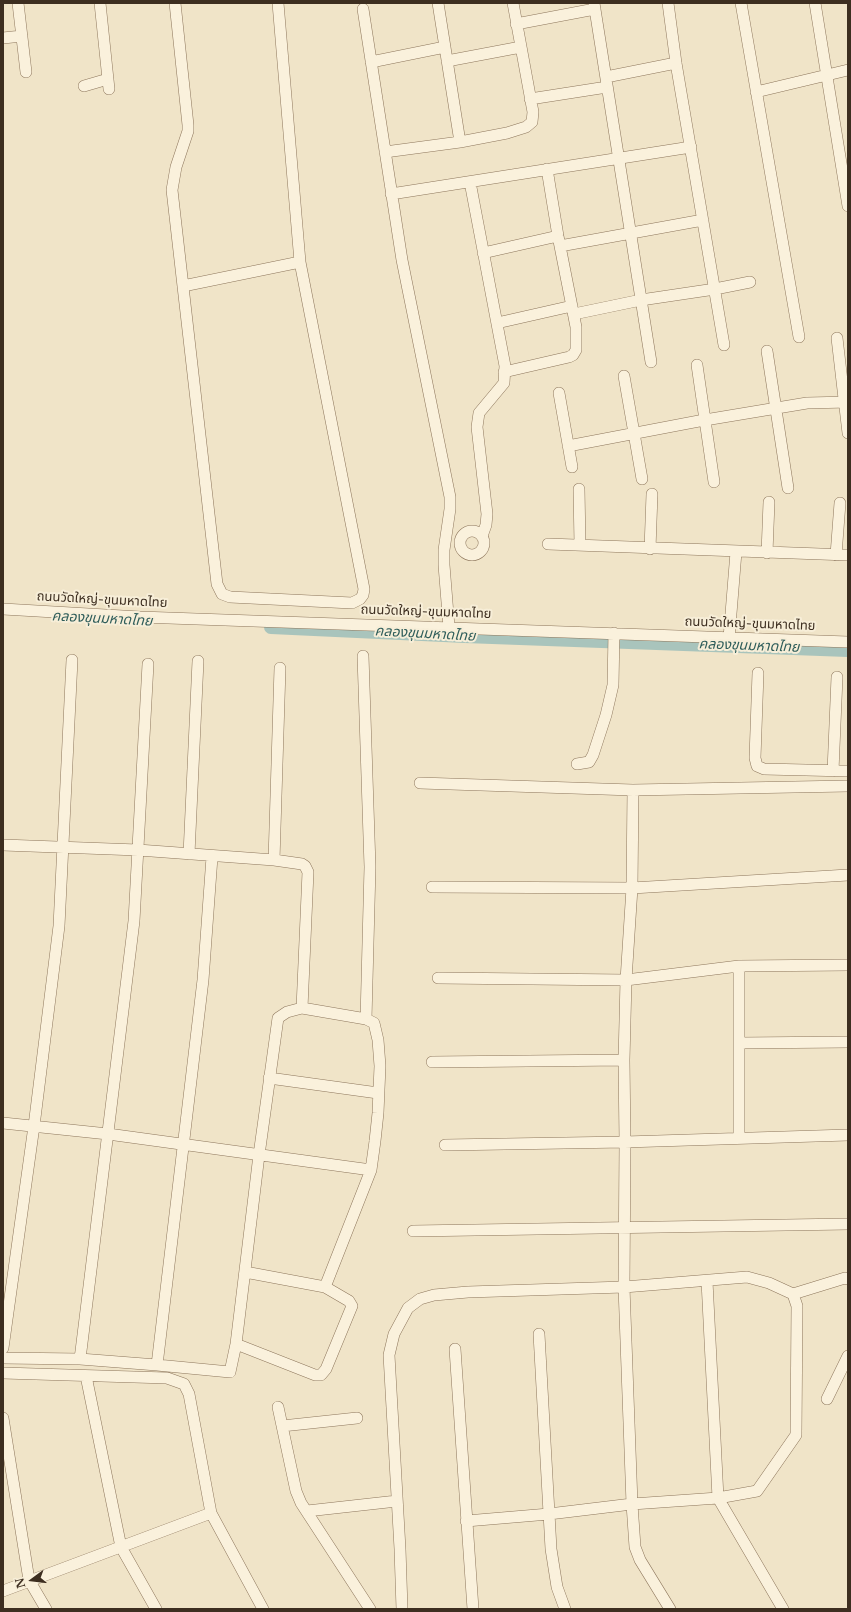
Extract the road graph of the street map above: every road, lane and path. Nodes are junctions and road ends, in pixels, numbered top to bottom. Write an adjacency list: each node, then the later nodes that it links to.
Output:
1 (18, 3): 13 (street)
2 (100, 3): 24 (street)
3 (176, 3): 41 (street)
4 (278, 3): 39 (street)
5 (438, 3): 15 (street)
6 (513, 3): 12 (street)
7 (668, 3): 19 (street)
8 (741, 3): 25 (street)
9 (815, 3): 22 (street)
10 (595, 5): 12 (street); 23 (street)
11 (363, 10): 18 (street)
12 (516, 24): 16 (street)
13 (22, 36): 14 (street); 21 (street)
14 (3, 38)
15 (445, 47): 17 (street); 18 (street)
16 (520, 47): 17 (street); 26 (street)
17 (447, 61): 27 (street)
18 (371, 62): 29 (street)
19 (676, 63): 23 (street); 28 (street)
20 (848, 70): 22 (street)
21 (26, 72)
22 (827, 76): 25 (street); 34 (street)
23 (606, 82): 26 (street); 30 (street)
24 (84, 86)
25 (756, 92): 46 (street)
26 (530, 99): 27 (street)
27 (460, 142): 29 (street)
28 (691, 147): 30 (street); 35 (street)
29 (384, 152): 33 (street)
30 (618, 158): 31 (street); 36 (street)
31 (547, 169): 32 (street); 37 (street)
32 (470, 182): 33 (street); 38 (street)
33 (391, 194): 74 (street)
34 (848, 206)
35 (703, 220): 36 (street); 42 (street)
36 (631, 234): 37 (street); 43 (street)
37 (559, 241): 38 (street); 44 (street)
38 (483, 253): 45 (street)
39 (300, 262): 41 (street); 41 (street)
40 (750, 282): 42 (street)
41 (183, 286)
42 (715, 289): 43 (street); 48 (street)
43 (641, 300): 44 (street); 50 (street)
44 (573, 310): 45 (street); 52 (street)
45 (497, 323): 52 (street)
46 (799, 337)
47 (837, 338): 55 (street)
48 (724, 346)
49 (767, 351): 56 (street)
50 (651, 362)
51 (697, 365): 57 (street)
52 (504, 372): 69 (street)
53 (624, 376): 58 (street)
54 (558, 392): 60 (street)
55 (846, 402): 56 (street); 59 (street)
56 (776, 408): 57 (street); 64 (street)
57 (705, 420): 58 (street); 63 (street)
58 (634, 433): 60 (street); 62 (street)
59 (848, 433)
60 (568, 446): 61 (street)
61 (572, 467)
62 (642, 479)
63 (714, 482)
64 (788, 488)
65 (579, 490): 71 (street)
66 (652, 494): 73 (street)
67 (770, 502): 76 (street)
68 (840, 503): 77 (street)
69 (482, 536): 72 (street); 72 (street)
70 (548, 544): 71 (street)
71 (580, 545): 73 (street)
72 (460, 546): 74 (street)
73 (650, 548): 75 (street)
74 (444, 550): 80 (street)
75 (736, 552): 76 (street); 82 (street)
76 (767, 553): 77 (street)
77 (836, 555): 78 (street)
78 (848, 555)
79 (3, 609): 80 (street, ถนนวัดใหญ่-ขุนมหาดไทย)
80 (449, 627): 81 (street, ถนนวัดใหญ่-ขุนมหาดไทย)
81 (614, 637): 82 (street, ถนนวัดใหญ่-ขุนมหาดไทย); 91 (street)
82 (729, 638): 83 (street, ถนนวัดใหญ่-ขุนมหาดไทย)
83 (848, 642)
84 (363, 656): 111 (street)
85 (72, 660): 98 (street)
86 (198, 661): 100 (street)
87 (148, 664): 99 (street)
88 (280, 668): 102 (street)
89 (758, 673): 92 (street)
90 (838, 677): 92 (street)
91 (577, 764)
92 (834, 771): 93 (street)
93 (848, 771)
94 (420, 783): 96 (street)
95 (848, 786): 96 (street)
96 (633, 790): 105 (street)
97 (3, 844): 98 (street)
98 (62, 847): 99 (street); 119 (street)
99 (138, 850): 100 (street); 120 (street)
100 (189, 854): 101 (street)
101 (212, 857): 102 (street); 124 (street)
102 (274, 860): 110 (street)
103 (848, 875): 105 (street)
104 (432, 887): 105 (street)
105 (632, 888): 109 (street)
106 (848, 965): 107 (street)
107 (739, 966): 109 (street); 112 (street)
108 (438, 978): 109 (street)
109 (626, 980): 114 (street)
110 (302, 1008): 111 (street); 116 (street)
111 (366, 1019): 117 (street)
112 (739, 1042): 113 (street); 122 (street)
113 (848, 1042)
114 (624, 1060): 115 (street); 123 (street)
115 (432, 1062)
116 (270, 1078): 117 (street); 126 (street)
117 (378, 1092): 127 (street)
118 (3, 1123): 119 (street)
119 (34, 1126): 120 (street); 139 (street)
120 (108, 1134): 124 (street); 143 (street)
121 (848, 1135): 122 (street)
122 (739, 1138): 123 (street)
123 (625, 1142): 125 (street); 129 (street)
124 (183, 1145): 126 (street); 144 (street)
125 (445, 1145)
126 (259, 1155): 127 (street); 131 (street)
127 (371, 1170): 134 (street)
128 (848, 1224): 129 (street)
129 (625, 1227): 130 (street); 135 (street)
130 (413, 1231)
131 (245, 1272): 134 (street); 138 (street)
132 (848, 1279): 136 (street)
133 (707, 1281): 135 (street); 136 (street); 152 (street)
134 (325, 1287): 138 (street)
135 (624, 1287): 153 (street); 154 (street)
136 (793, 1294): 152 (street)
137 (539, 1334): 157 (street)
138 (236, 1344): 144 (street)
139 (3, 1348)
140 (455, 1349): 158 (street)
141 (848, 1356): 147 (street)
142 (3, 1358): 143 (street)
143 (80, 1359): 144 (street)
144 (157, 1364)
145 (3, 1373): 146 (street)
146 (86, 1376): 156 (street); 159 (street)
147 (827, 1399)
148 (278, 1407): 151 (street)
149 (3, 1418): 160 (street)
150 (357, 1418): 151 (street)
151 (282, 1426): 155 (street)
152 (718, 1498): 154 (street); 170 (street)
153 (397, 1501): 155 (street); 166 (street)
154 (632, 1504): 157 (street); 169 (street)
155 (307, 1511): 165 (street)
156 (210, 1513): 159 (street); 164 (street)
157 (549, 1514): 158 (street); 168 (street)
158 (466, 1521): 167 (street)
159 (121, 1547): 160 (street); 163 (street)
160 (29, 1580): 161 (street); 162 (street)
161 (3, 1591)
162 (46, 1609)
163 (156, 1609)
164 (263, 1609)
165 (370, 1609)
166 (402, 1609)
167 (473, 1609)
168 (565, 1609)
169 (670, 1609)
170 (783, 1609)

